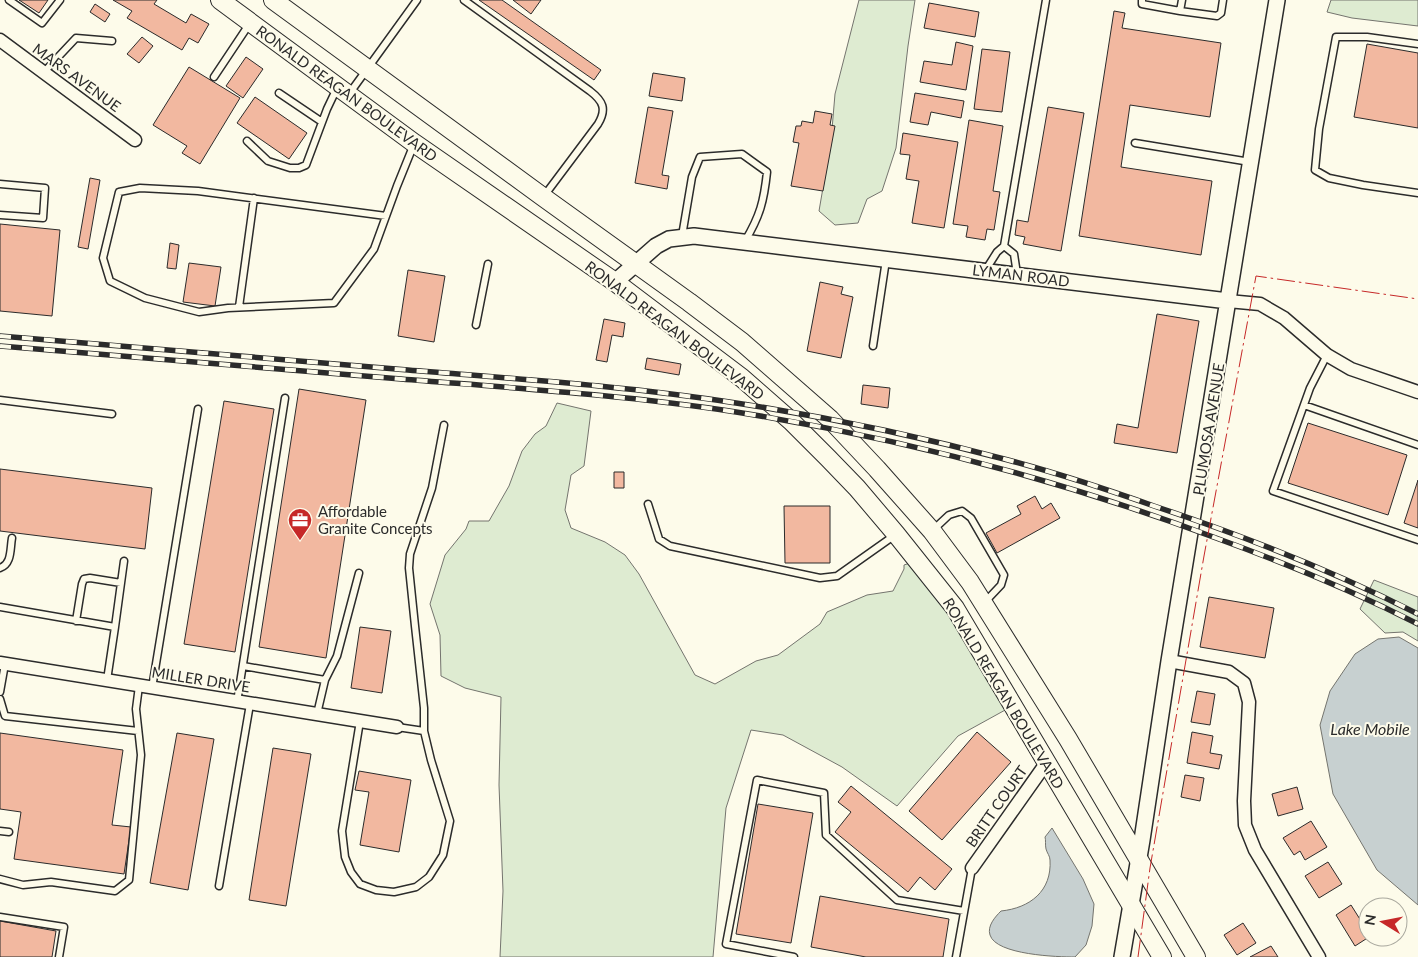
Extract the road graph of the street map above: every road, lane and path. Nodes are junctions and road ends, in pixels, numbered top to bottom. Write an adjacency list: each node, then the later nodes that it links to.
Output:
1 (9, 0): 2 (lane)
2 (60, 0)
3 (220, 0): 13 (main road, RONALD REAGAN BOULEVARD)
4 (273, 0): 17 (main road, RONALD REAGAN BOULEVARD)
5 (417, 0): 17 (lane)
6 (464, 0): 30 (lane)
7 (1046, 0): 36 (lane)
8 (1142, 0): 12 (lane)
9 (1182, 0): 12 (lane)
10 (1223, 0): 12 (lane)
11 (1277, 0): 27 (street, PLUMOSA AVENUE)
12 (1180, 11)
13 (251, 22): 19 (lane); 20 (main road, RONALD REAGAN BOULEVARD)
14 (0, 40): 18 (street, MARS AVENUE)
15 (112, 41): 18 (lane)
16 (1418, 44): 29 (lane)
17 (368, 69): 20 (lane); 30 (main road, RONALD REAGAN BOULEVARD)
18 (44, 72): 23 (street, MARS AVENUE)
19 (214, 77)
20 (343, 91): 22 (lane); 25 (main road, RONALD REAGAN BOULEVARD)
21 (279, 93): 22 (lane)
22 (322, 122): 24 (lane)
23 (135, 140)
24 (247, 141)
25 (414, 143): 33 (lane); 42 (main road, RONALD REAGAN BOULEVARD)
26 (1135, 143): 27 (lane)
27 (1251, 162): 43 (street, PLUMOSA AVENUE)
28 (0, 184): 32 (lane)
29 (1418, 193)
30 (543, 197): 39 (main road, RONALD REAGAN BOULEVARD)
31 (254, 198): 33 (lane); 44 (lane); 44 (lane)
32 (0, 215)
33 (386, 216): 44 (lane)
34 (682, 238): 35 (street, LYMAN ROAD); 35 (lane); 39 (street, LYMAN ROAD)
35 (744, 242): 37 (street, LYMAN ROAD)
36 (1004, 246): 40 (lane); 41 (lane)
37 (887, 259): 40 (street, LYMAN ROAD); 46 (lane)
38 (488, 264): 45 (lane)
39 (636, 264): 42 (street, LYMAN ROAD); 57 (main road, RONALD REAGAN BOULEVARD)
40 (985, 270): 41 (street, LYMAN ROAD)
41 (1017, 274): 43 (street, LYMAN ROAD)
42 (615, 282): 58 (main road, RONALD REAGAN BOULEVARD)
43 (1228, 301): 47 (street, LYMAN ROAD); 69 (street, PLUMOSA AVENUE)
44 (239, 307)
45 (476, 325)
46 (873, 346)
47 (1327, 355): 48 (street, LYMAN ROAD); 51 (lane)
48 (1418, 392)
49 (285, 398): 71 (lane)
50 (0, 400): 53 (lane)
51 (1304, 405): 55 (lane); 60 (lane)
52 (198, 409): 74 (lane)
53 (112, 414)
54 (444, 425): 83 (lane)
55 (1418, 446)
56 (648, 504): 58 (lane)
57 (932, 531): 65 (main road, RONALD REAGAN BOULEVARD); 65 (lane)
58 (896, 534): 84 (main road, RONALD REAGAN BOULEVARD)
59 (12, 538): 62 (lane)
60 (1418, 540)
61 (124, 561): 64 (lane)
62 (0, 568)
63 (359, 573): 73 (lane)
64 (121, 583): 67 (lane); 68 (lane)
65 (983, 604): 87 (main road, RONALD REAGAN BOULEVARD)
66 (0, 607): 67 (lane)
67 (76, 621): 68 (lane)
68 (115, 627): 72 (lane)
69 (1169, 661): 87 (street, PLUMOSA AVENUE); 100 (street)
70 (2, 664): 72 (street, MILLER DRIVE); 75 (lane)
71 (243, 666): 73 (lane); 77 (lane)
72 (107, 680): 74 (street, MILLER DRIVE)
73 (324, 680): 79 (lane)
74 (146, 687): 77 (street, MILLER DRIVE); 82 (lane)
75 (0, 692)
76 (0, 699): 82 (lane)
77 (237, 702): 78 (street, MILLER DRIVE)
78 (250, 704): 79 (street, MILLER DRIVE); 90 (lane)
79 (317, 714): 80 (street, MILLER DRIVE)
80 (360, 722): 81 (street, MILLER DRIVE); 83 (lane)
81 (397, 727): 83 (lane)
82 (138, 731): 89 (lane)
83 (424, 731)
84 (1047, 762): 88 (street, BRITT COURT); 91 (main road, RONALD REAGAN BOULEVARD)
85 (0, 832): 86 (lane)
86 (9, 832)
87 (1139, 858): 91 (street, PLUMOSA AVENUE); 99 (main road, RONALD REAGAN BOULEVARD)
88 (972, 868): 92 (lane)
89 (0, 879)
90 (219, 886)
91 (1131, 904): 97 (street, PLUMOSA AVENUE); 98 (main road, RONALD REAGAN BOULEVARD)
92 (964, 911): 95 (lane); 96 (lane)
93 (0, 917): 94 (lane)
94 (59, 957)
95 (794, 957)
96 (956, 957)
97 (1122, 957)
98 (1162, 957)
99 (1196, 957)
100 (1318, 957)

